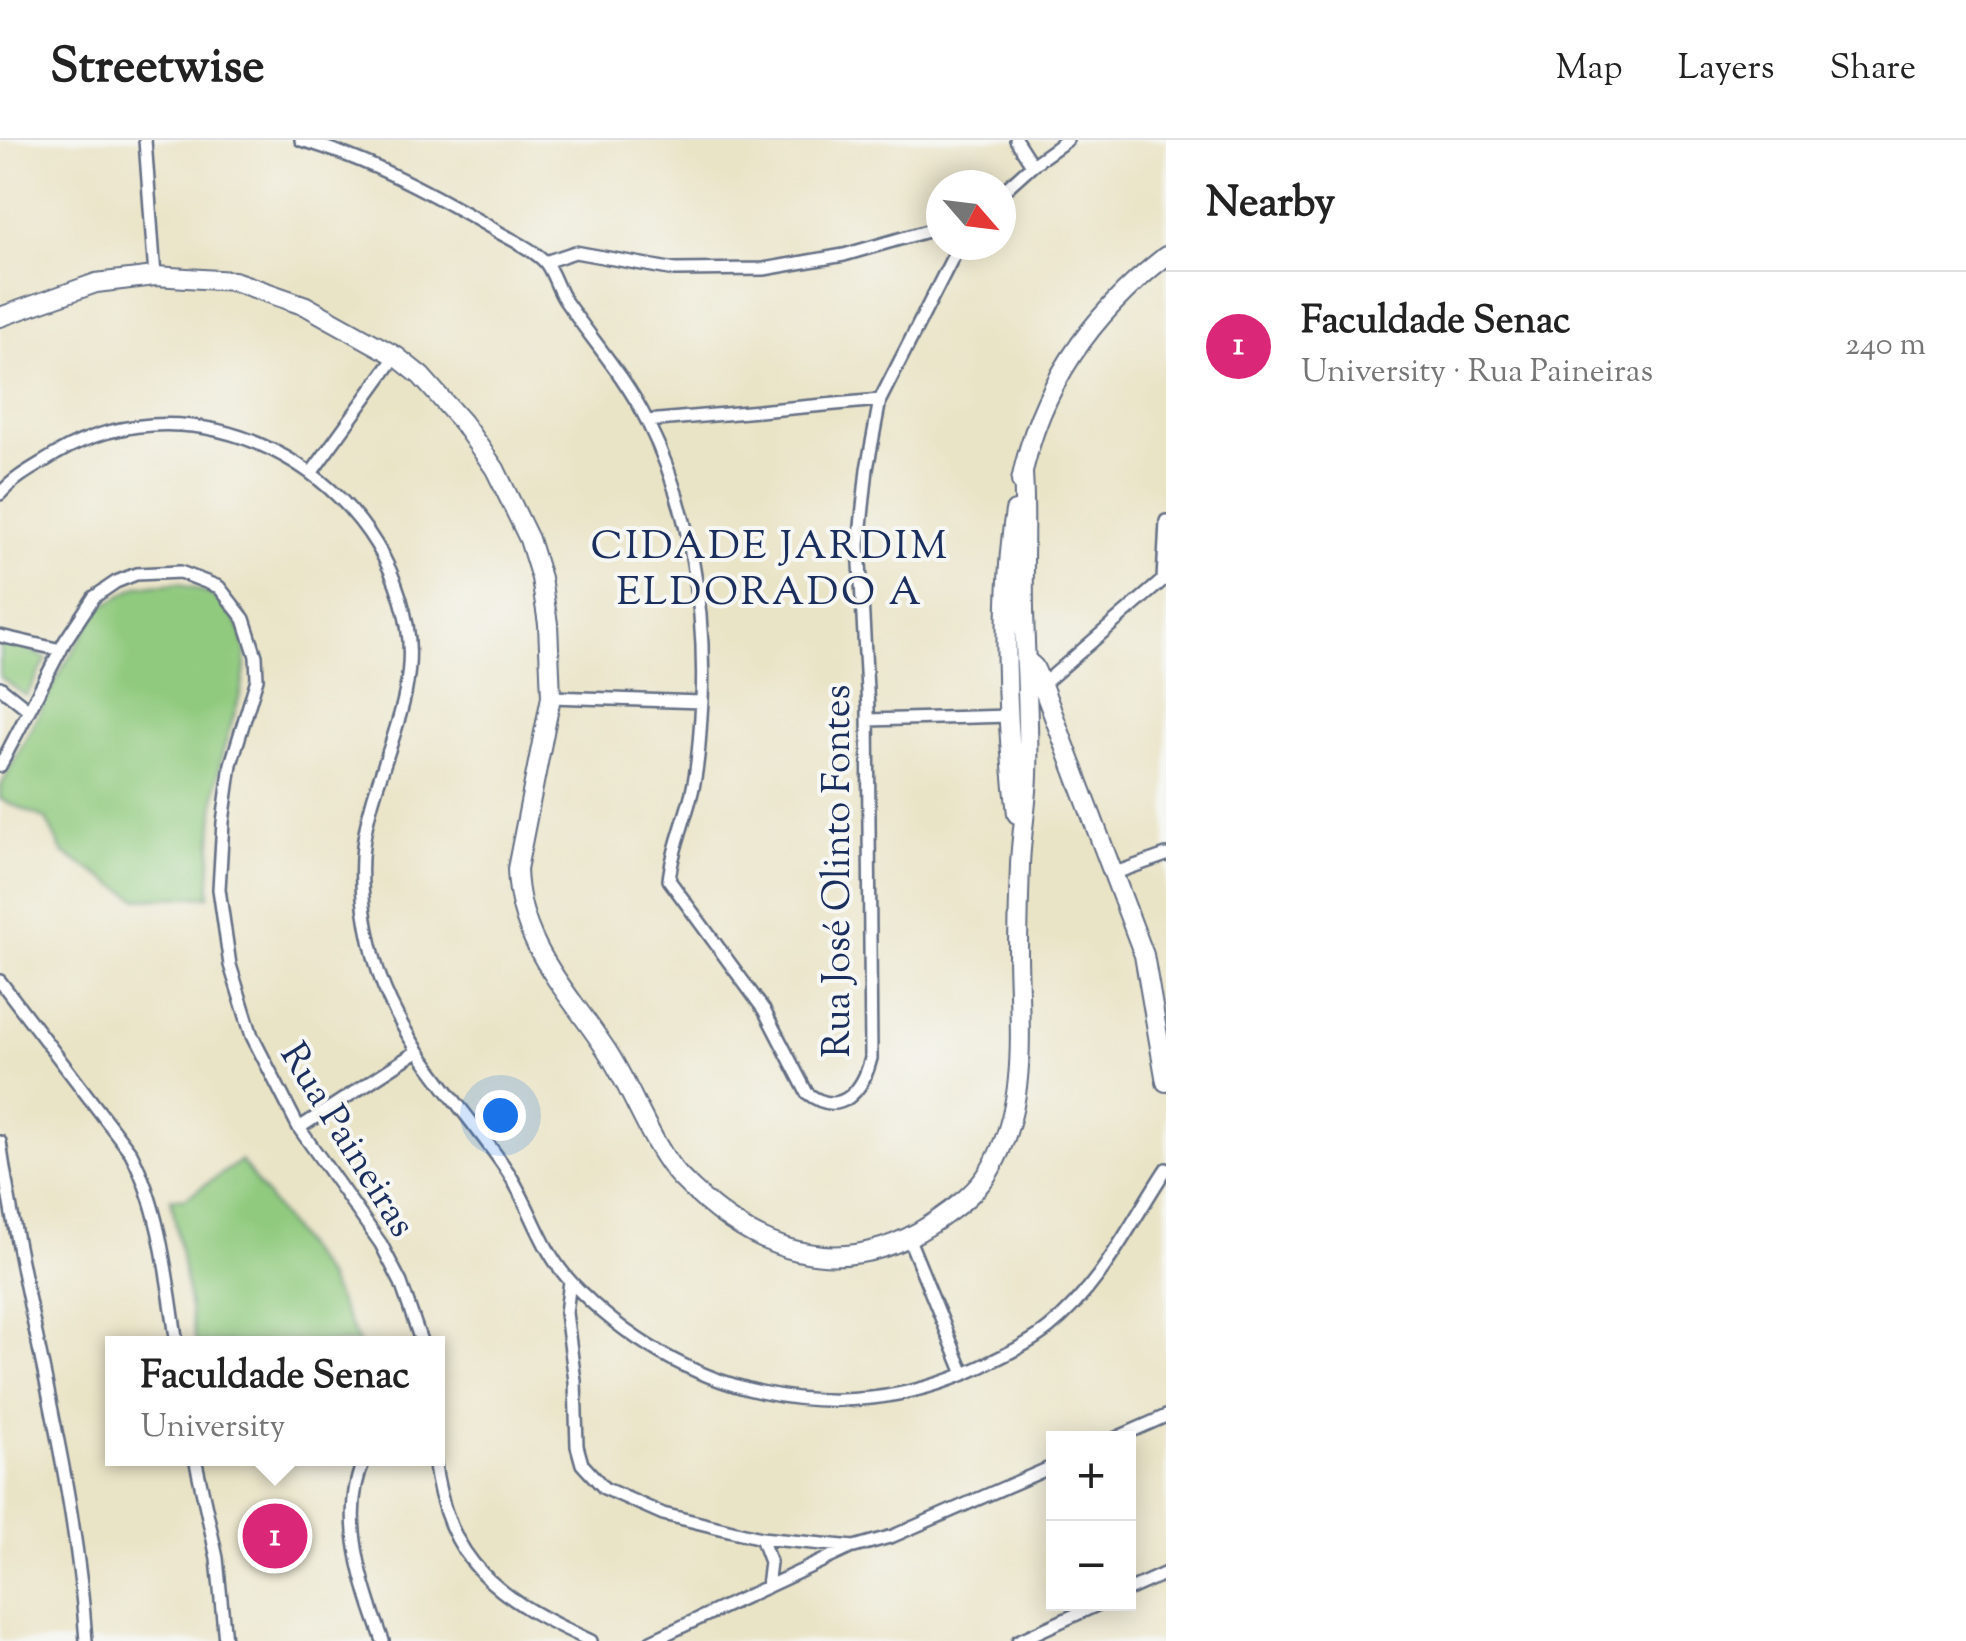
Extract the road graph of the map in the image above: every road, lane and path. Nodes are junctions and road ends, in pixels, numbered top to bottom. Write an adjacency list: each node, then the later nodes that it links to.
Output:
1 (145, 140): 11 (street)
2 (301, 140): 10 (street)
3 (1016, 140): 5 (street)
4 (1067, 140): 5 (street)
5 (1032, 165): 6 (street)
6 (1016, 180)
7 (926, 231): 10 (street)
8 (1166, 256): 17 (street)
9 (951, 260): 14 (street, Rua José Olinto Fontes)
10 (544, 262): 15 (street, Rua José Olinto Fontes)
11 (156, 276): 12 (street); 13 (street)
12 (0, 317)
13 (396, 356): 16 (street); 27 (street)
14 (880, 400): 15 (street); 31 (street, Rua José Olinto Fontes)
15 (647, 421): 28 (street, Rua José Olinto Fontes)
16 (312, 472): 18 (street); 38 (street)
17 (1023, 473): 21 (street); 24 (street)
18 (0, 494)
19 (1166, 522): 20 (street)
20 (1165, 582): 25 (street)
21 (1009, 612): 24 (street); 30 (street)
22 (0, 636): 23 (street)
23 (60, 650): 29 (street, Rua Paineiras); 40 (street, Rua Paineiras)
24 (1026, 660): 25 (street); 33 (street)
25 (1042, 685): 36 (street)
26 (0, 687): 29 (street)
27 (551, 697): 28 (street); 43 (street)
28 (702, 702): 31 (street, Rua José Olinto Fontes)
29 (28, 710): 32 (street, Rua Paineiras)
30 (1010, 716): 31 (street); 33 (street); 34 (street)
31 (868, 720)
32 (0, 766)
33 (1028, 774): 34 (street)
34 (1020, 844): 43 (street)
35 (1166, 855): 36 (street)
36 (1115, 873): 39 (street)
37 (0, 981): 45 (street)
38 (416, 1052): 40 (street); 44 (street)
39 (1166, 1082)
40 (299, 1128): 46 (street, Rua Paineiras)
41 (0, 1142): 60 (street)
42 (1166, 1170): 47 (street)
43 (909, 1239): 47 (street)
44 (570, 1281): 47 (street); 54 (street)
45 (175, 1336)
46 (419, 1336)
47 (964, 1374)
48 (1166, 1416): 49 (street)
49 (1132, 1431)
50 (197, 1466): 61 (street)
51 (362, 1466): 62 (street)
52 (435, 1466): 63 (street)
53 (1046, 1469): 55 (street)
54 (761, 1538): 55 (street); 58 (street)
55 (854, 1547): 58 (street)
56 (1166, 1573): 57 (street)
57 (1136, 1586)
58 (767, 1587): 64 (street)
59 (1084, 1611): 65 (street)
60 (86, 1641)
61 (225, 1641)
62 (383, 1641)
63 (591, 1641)
64 (652, 1641)
65 (1018, 1641)

